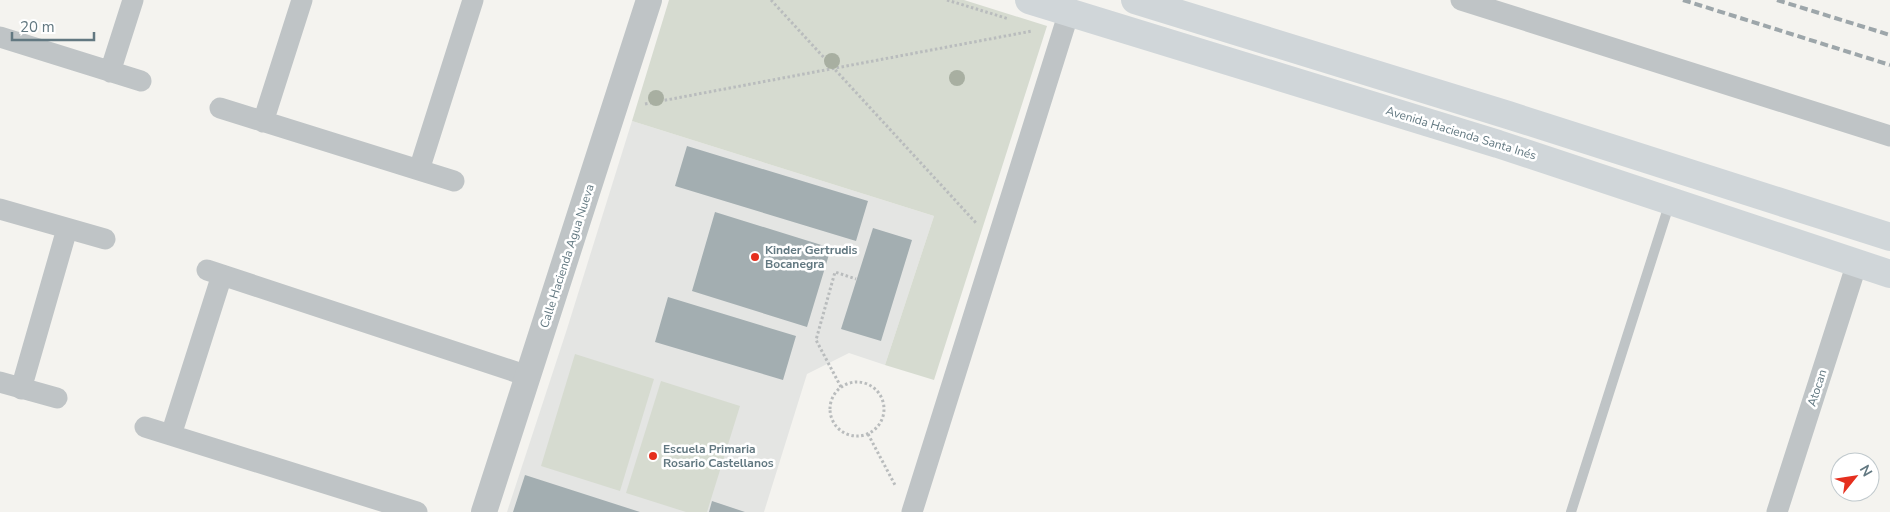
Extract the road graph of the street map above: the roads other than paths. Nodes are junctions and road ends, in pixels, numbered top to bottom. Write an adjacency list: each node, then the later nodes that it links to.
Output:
1 (133, 0): 10 (street)
2 (302, 0): 13 (street)
3 (473, 0): 15 (street)
4 (649, 0): 24 (street, Calle Hacienda Agua Nueva)
5 (1135, 0): 20 (main road)
6 (1460, 0): 14 (street)
7 (1021, 10): 8 (main road, Avenida Hacienda Santa Inés)
8 (1069, 12): 17 (main road, Avenida Hacienda Santa Inés); 32 (street)
9 (0, 38): 10 (street)
10 (110, 72): 11 (street)
11 (141, 81)
12 (220, 108): 13 (street)
13 (263, 122): 15 (street)
14 (1890, 136)
15 (419, 170): 16 (street)
16 (454, 181)
17 (1670, 201): 22 (main road, Avenida Hacienda Santa Inés); 33 (lane)
18 (0, 208): 19 (street)
19 (67, 229): 21 (street); 26 (street)
20 (1890, 237)
21 (105, 239)
22 (1857, 263): 23 (main road, Avenida Hacienda Santa Inés); 34 (street, Atocan)
23 (1890, 274)
24 (528, 376): 29 (street); 31 (street, Calle Hacienda Agua Nueva)
25 (0, 382): 26 (street)
26 (21, 388): 27 (street)
27 (57, 398)
28 (145, 427): 29 (street)
29 (171, 435): 30 (street)
30 (417, 512)
31 (484, 512)
32 (912, 512)
33 (1570, 512)
34 (1777, 512)

